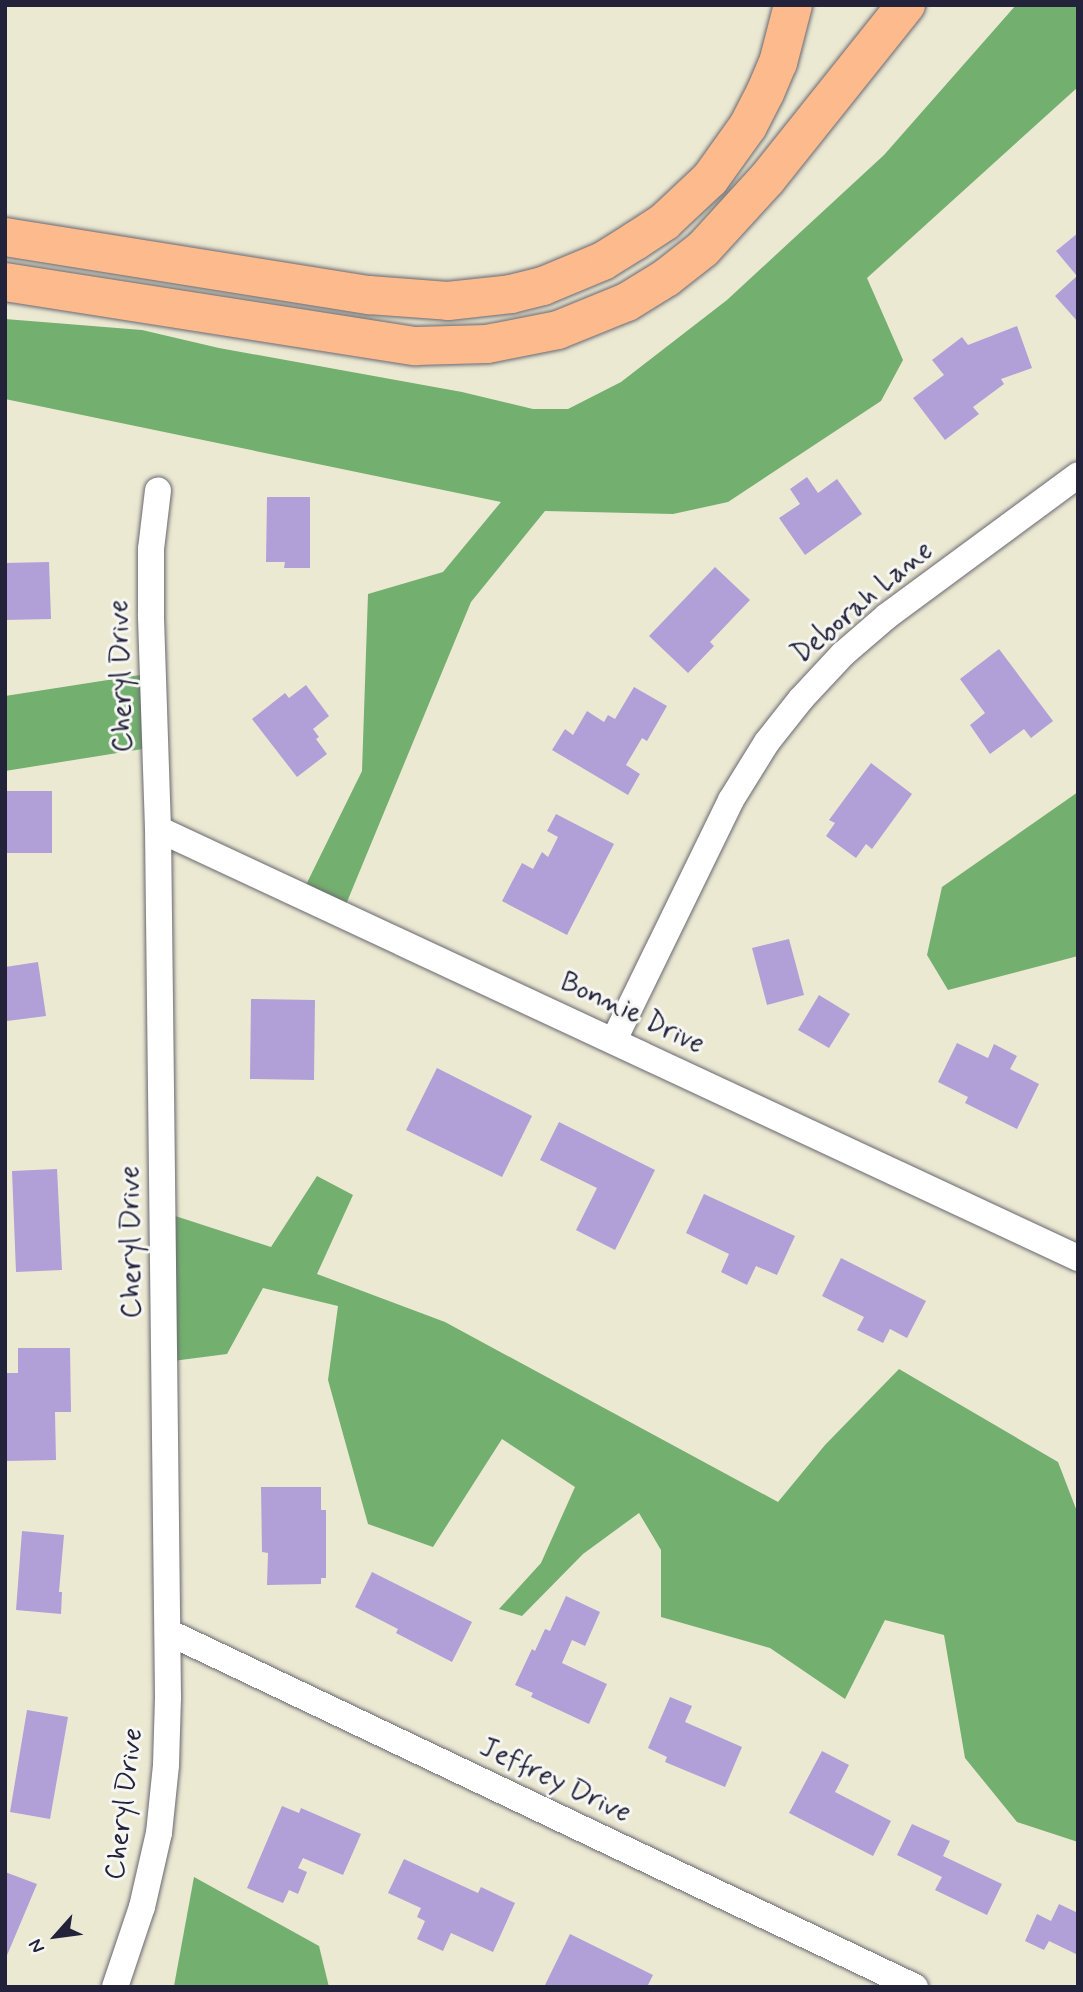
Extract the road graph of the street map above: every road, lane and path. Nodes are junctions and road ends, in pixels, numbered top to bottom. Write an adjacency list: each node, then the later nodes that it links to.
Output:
1 (793, 5): 3 (highway)
2 (906, 5): 4 (highway)
3 (5, 237)
4 (5, 282)
5 (1078, 475): 8 (street, Deborah Lane)
6 (158, 490): 7 (street, Cheryl Drive)
7 (158, 829): 8 (street, Bonnie Drive); 10 (street, Cheryl Drive)
8 (614, 1040): 9 (street, Bonnie Drive)
9 (1078, 1258)
10 (167, 1632): 11 (street, Cheryl Drive); 12 (street, Jeffrey Drive)
11 (115, 1987)
12 (915, 1987)

